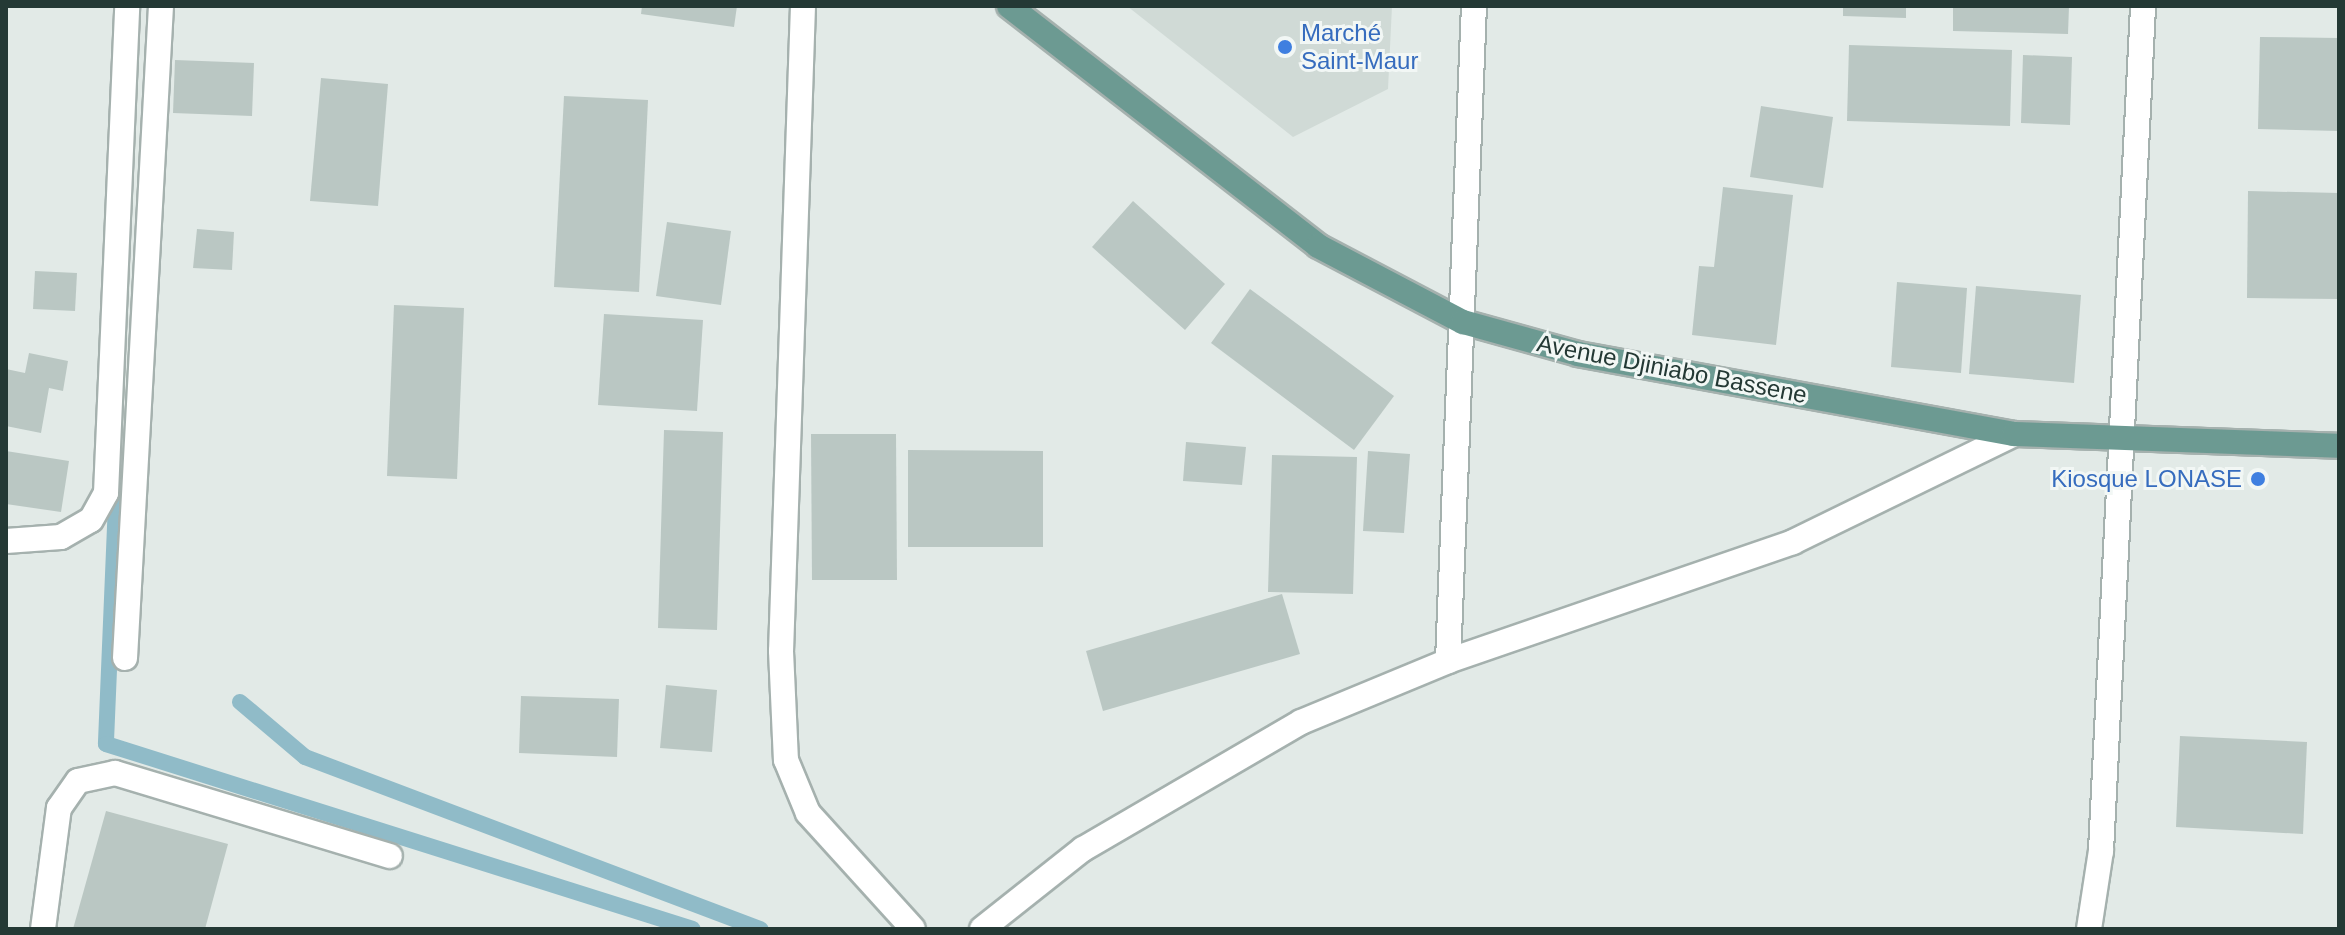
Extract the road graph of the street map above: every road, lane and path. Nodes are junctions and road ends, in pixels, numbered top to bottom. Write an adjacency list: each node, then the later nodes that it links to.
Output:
1 (127, 6): 11 (street)
2 (161, 6): 12 (street)
3 (803, 6): 16 (street)
4 (1009, 6): 7 (main road, Avenue Djiniabo Bassene)
5 (1474, 6): 7 (street)
6 (2143, 6): 9 (street)
7 (1463, 322): 8 (main road, Avenue Djiniabo Bassene); 13 (street)
8 (2014, 434): 9 (main road, Avenue Djiniabo Bassene); 13 (street)
9 (2123, 441): 10 (main road, Avenue Djiniabo Bassene); 18 (street)
10 (2339, 446)
11 (6, 541)
12 (125, 658)
13 (1448, 661): 17 (street)
14 (390, 856): 15 (street)
15 (43, 929)
16 (913, 929)
17 (982, 929)
18 (2089, 929)

